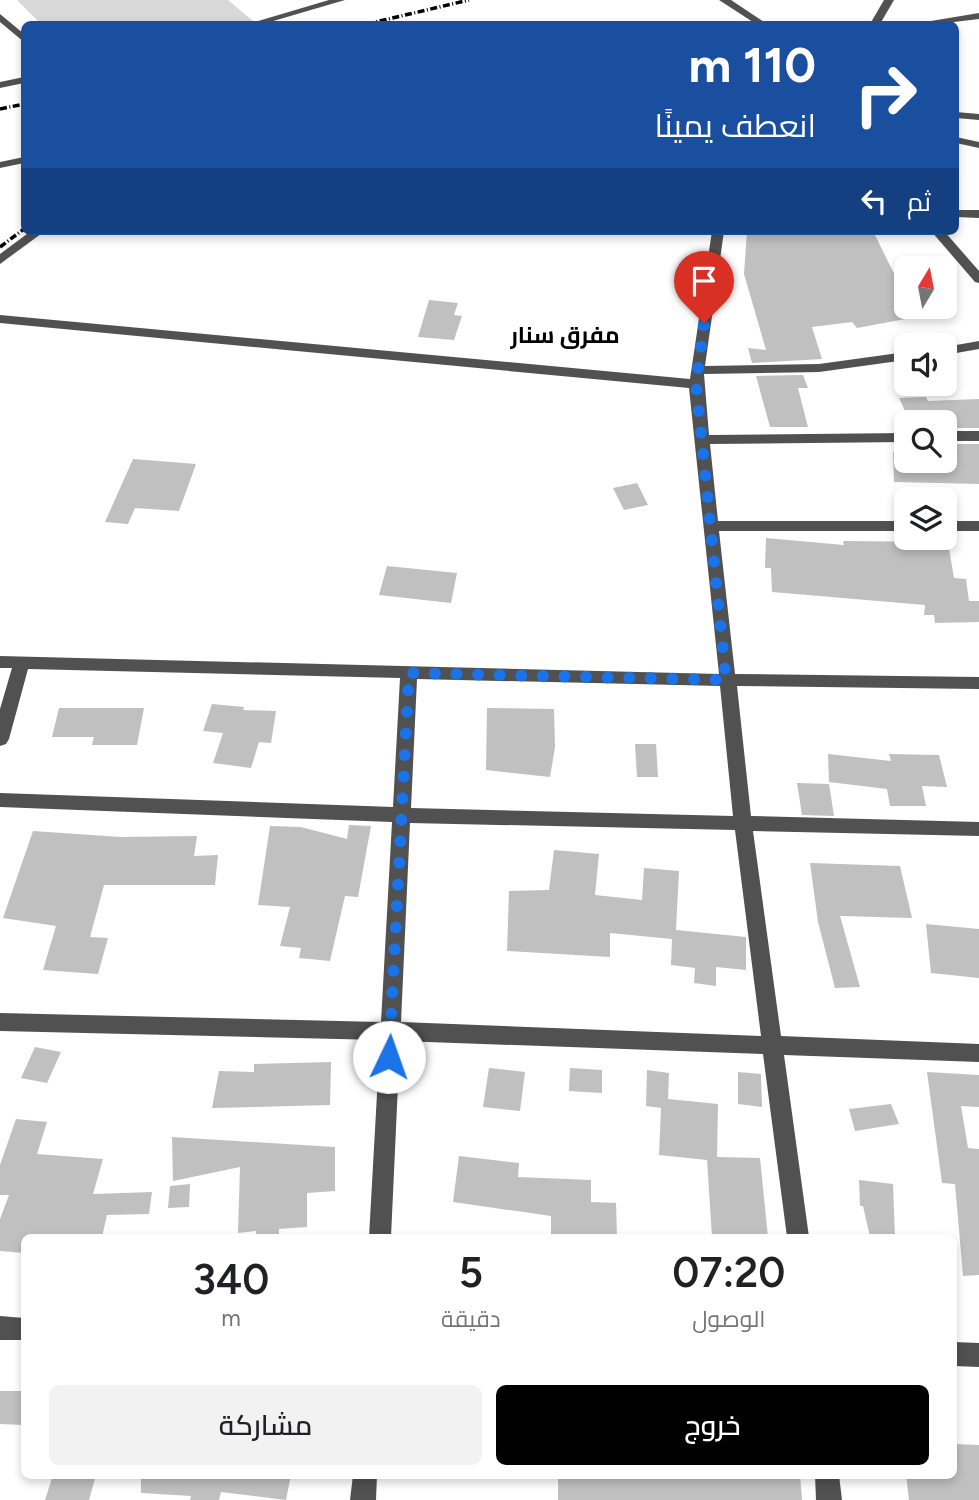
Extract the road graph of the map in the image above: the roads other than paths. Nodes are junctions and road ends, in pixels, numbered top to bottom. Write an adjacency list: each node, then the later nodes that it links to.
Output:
1 (340, 0): 6 (street)
2 (724, 0): 7 (street)
3 (889, 0): 8 (street)
4 (979, 16): 9 (street)
5 (2, 21): 10 (street)
6 (264, 21)
7 (757, 21)
8 (876, 21)
9 (941, 21)
10 (21, 37)
11 (21, 81): 12 (street)
12 (0, 85)
13 (959, 115): 14 (street)
14 (979, 117)
15 (959, 141): 16 (street)
16 (979, 145)
17 (21, 160): 18 (street)
18 (0, 164)
19 (959, 214): 20 (street)
20 (979, 214)
21 (34, 235): 24 (street)
22 (717, 235): 30 (street)
23 (940, 235): 25 (street)
24 (3, 255)
25 (979, 279)
26 (0, 319): 30 (street)
27 (979, 345): 28 (street)
28 (957, 349)
29 (894, 358): 30 (street)
30 (697, 377): 34 (street)
31 (957, 436): 32 (street)
32 (979, 436)
33 (894, 437): 34 (street)
34 (701, 440): 35 (street)
35 (709, 526): 36 (street); 42 (street)
36 (894, 526)
37 (957, 526): 38 (street)
38 (979, 526)
39 (0, 662): 40 (street)
40 (22, 662): 41 (street); 44 (street)
41 (409, 673): 42 (street); 46 (street)
42 (726, 680): 43 (street); 47 (street)
43 (979, 683)
44 (0, 738)
45 (0, 800): 46 (street)
46 (403, 815): 47 (street); 50 (street)
47 (743, 824): 48 (street); 51 (street)
48 (979, 829)
49 (0, 1022): 50 (street)
50 (390, 1031): 51 (street); 53 (street)
51 (773, 1046): 52 (street); 54 (street)
52 (979, 1053)
53 (380, 1234)
54 (798, 1234)
55 (0, 1328): 56 (street)
56 (21, 1329)
57 (957, 1354): 58 (street)
58 (979, 1355)
59 (365, 1479): 61 (street)
60 (827, 1479): 62 (street)
61 (363, 1500)
62 (829, 1500)

